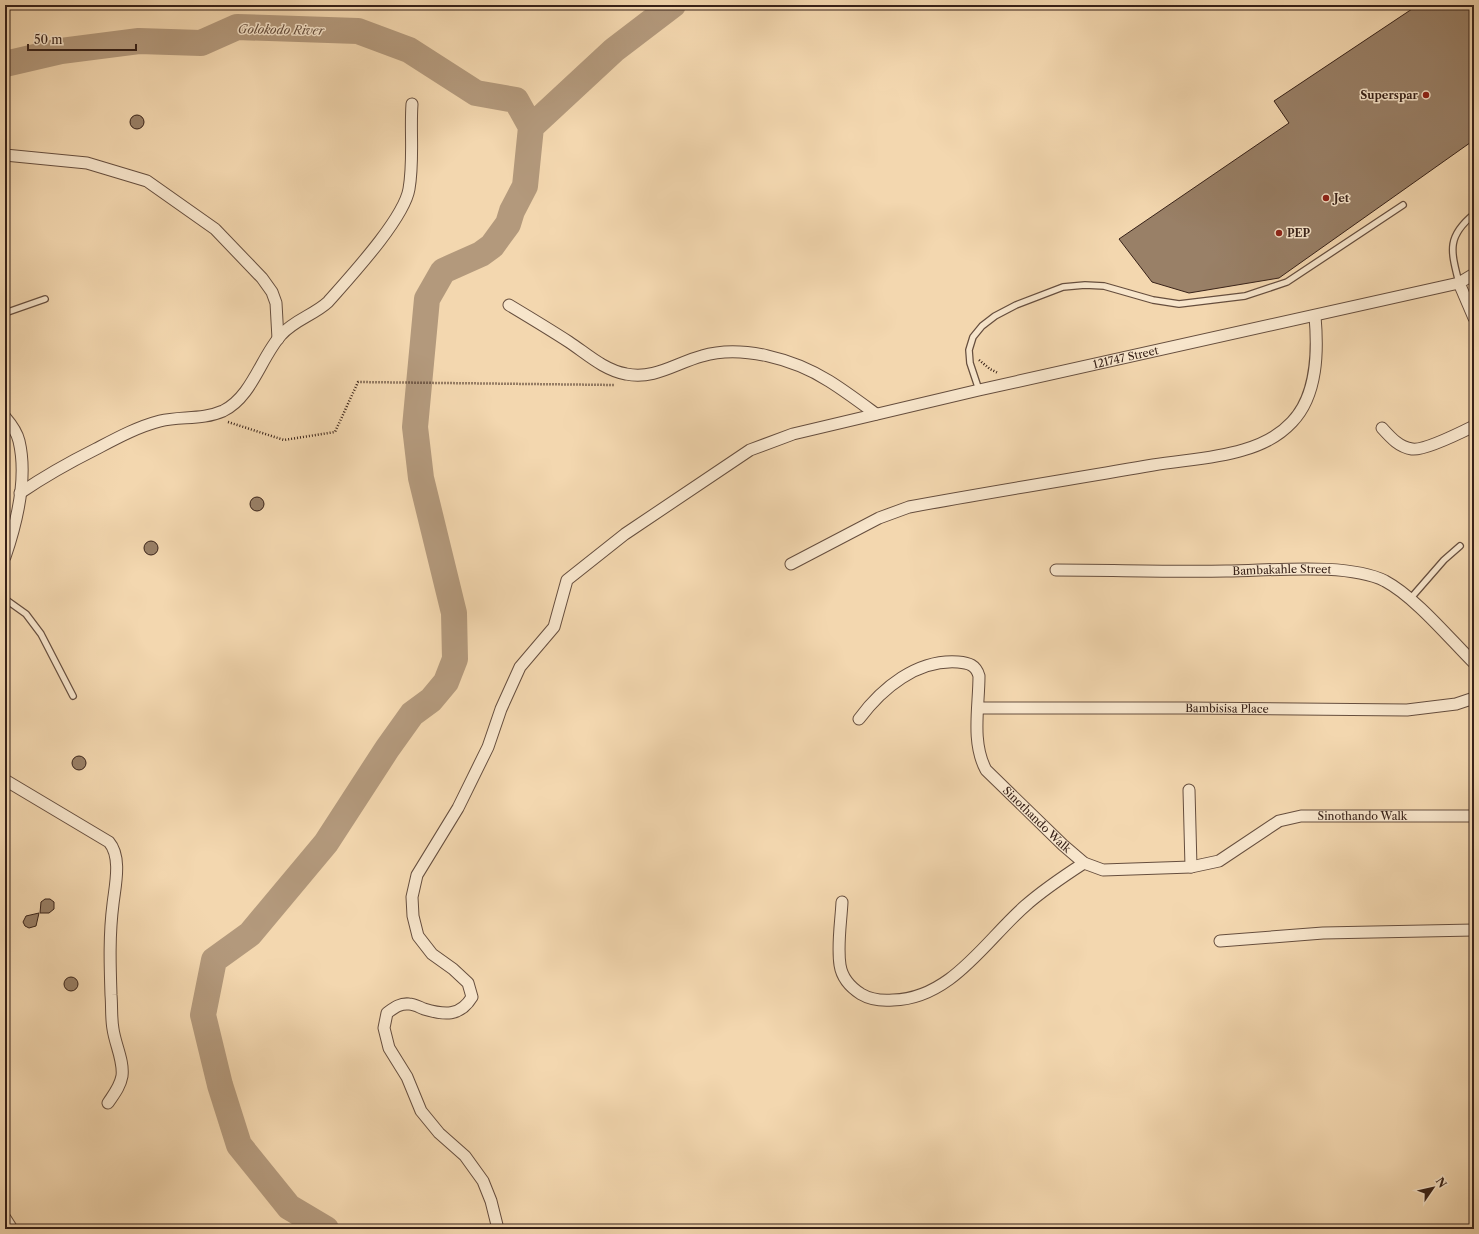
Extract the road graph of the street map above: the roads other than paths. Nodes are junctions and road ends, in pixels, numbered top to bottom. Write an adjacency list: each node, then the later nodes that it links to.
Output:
1 (412, 104): 12 (street)
2 (5, 155): 12 (street)
3 (1403, 205): 13 (lane)
4 (1474, 214): 6 (lane)
5 (1474, 274): 6 (street, 121747 Street)
6 (1459, 283): 10 (street, 121747 Street); 11 (street)
7 (45, 299): 9 (lane)
8 (509, 305): 14 (street)
9 (5, 313)
10 (1315, 316): 13 (street, 121747 Street); 21 (street)
11 (1474, 318)
12 (278, 339): 18 (street)
13 (978, 390): 14 (street, 121747 Street)
14 (876, 414): 41 (street, 121747 Street)
15 (5, 417): 18 (street)
16 (1474, 426): 17 (street)
17 (1382, 428)
18 (20, 493): 20 (street)
19 (1460, 546): 24 (lane)
20 (5, 557)
21 (791, 564)
22 (1056, 570): 24 (street, Bambakahle Street)
23 (5, 599): 26 (lane)
24 (1410, 599): 25 (street, Bambakahle Street)
25 (1474, 662)
26 (73, 696)
27 (1474, 698): 28 (street, Bambisisa Place)
28 (979, 708): 29 (street, Sinothando Walk); 33 (street, Sinothando Walk)
29 (859, 719)
30 (5, 780): 38 (street)
31 (1189, 790): 34 (street)
32 (1474, 816): 34 (street, Sinothando Walk)
33 (1084, 863): 34 (street, Sinothando Walk); 35 (street)
34 (1191, 867)
35 (842, 902)
36 (1474, 930): 37 (street)
37 (1220, 942)
38 (108, 1103)
39 (5, 1218): 40 (street)
40 (12, 1229)
41 (498, 1229)

